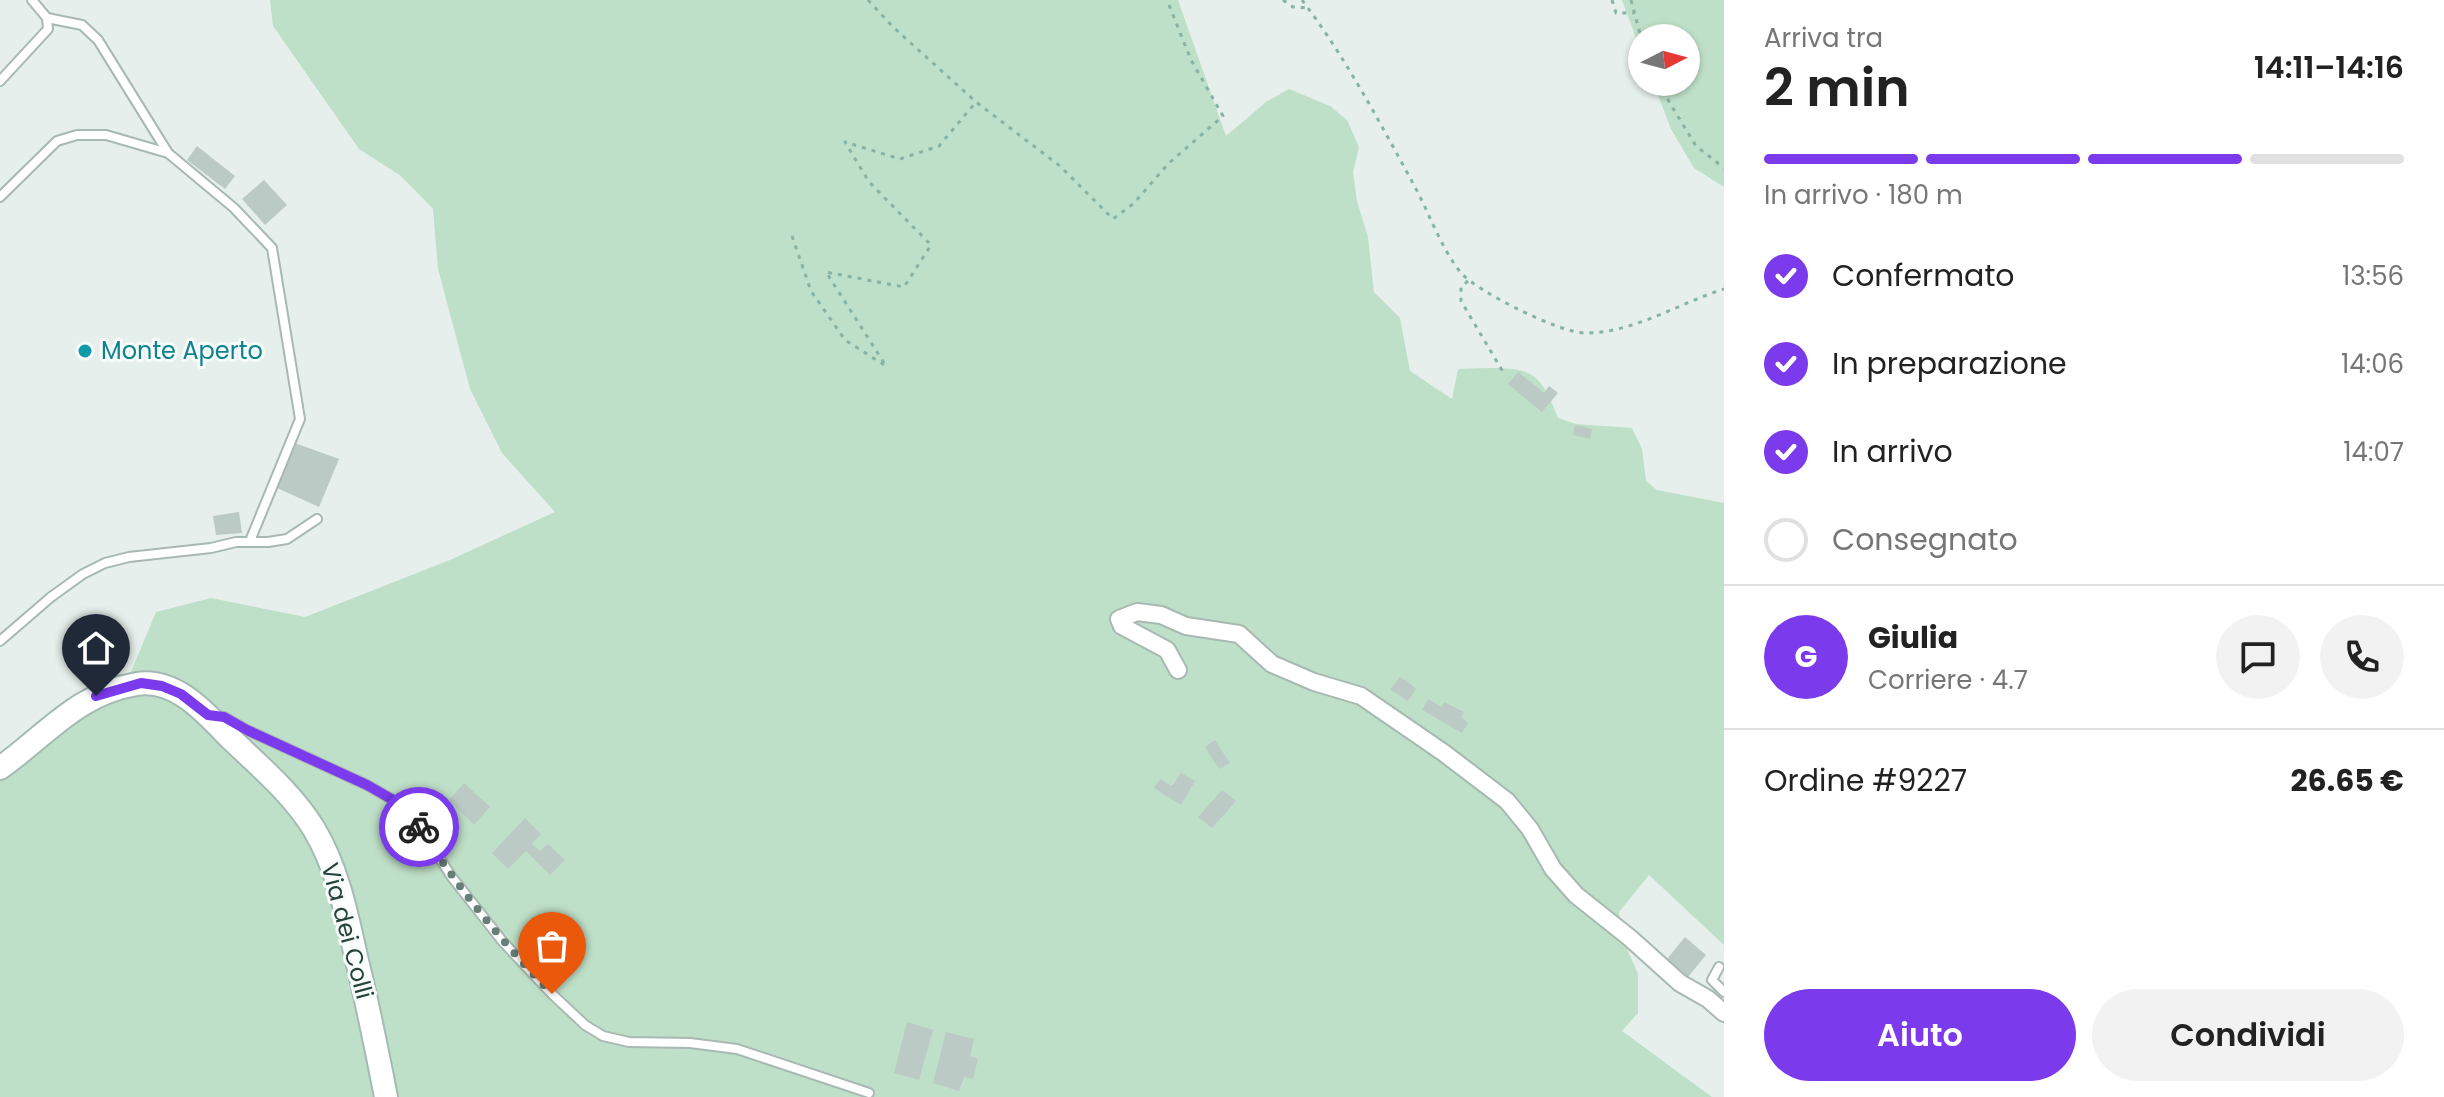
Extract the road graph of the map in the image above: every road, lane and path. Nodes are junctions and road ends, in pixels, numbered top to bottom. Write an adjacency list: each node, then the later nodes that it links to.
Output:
1 (32, 0): 10 (lane)
2 (868, 0): 14 (path)
3 (1167, 0): 14 (path)
4 (1283, 0): 8 (path)
5 (1302, 0): 8 (path)
6 (1612, 0): 9 (path)
7 (1631, 0): 9 (path)
8 (1308, 8): 19 (path)
9 (1634, 13): 11 (path)
10 (47, 18): 12 (lane); 15 (lane)
11 (1637, 24)
12 (0, 81)
13 (1665, 96): 16 (path)
14 (976, 102): 18 (path)
15 (168, 153): 17 (lane); 23 (lane)
16 (1724, 168)
17 (0, 197)
18 (792, 236)
19 (1468, 281): 20 (path); 21 (path)
20 (1724, 289)
21 (1503, 372)
22 (317, 519): 23 (lane)
23 (250, 541): 24 (lane)
24 (0, 641)
25 (1178, 670): 30 (street)
26 (208, 715): 27 (main road, Via dei Colli); 31 (lane); 32 (main road, Via dei Colli)
27 (0, 768)
28 (1719, 967): 29 (lane)
29 (1724, 992)
30 (1724, 1013)
31 (869, 1093)
32 (386, 1097)

